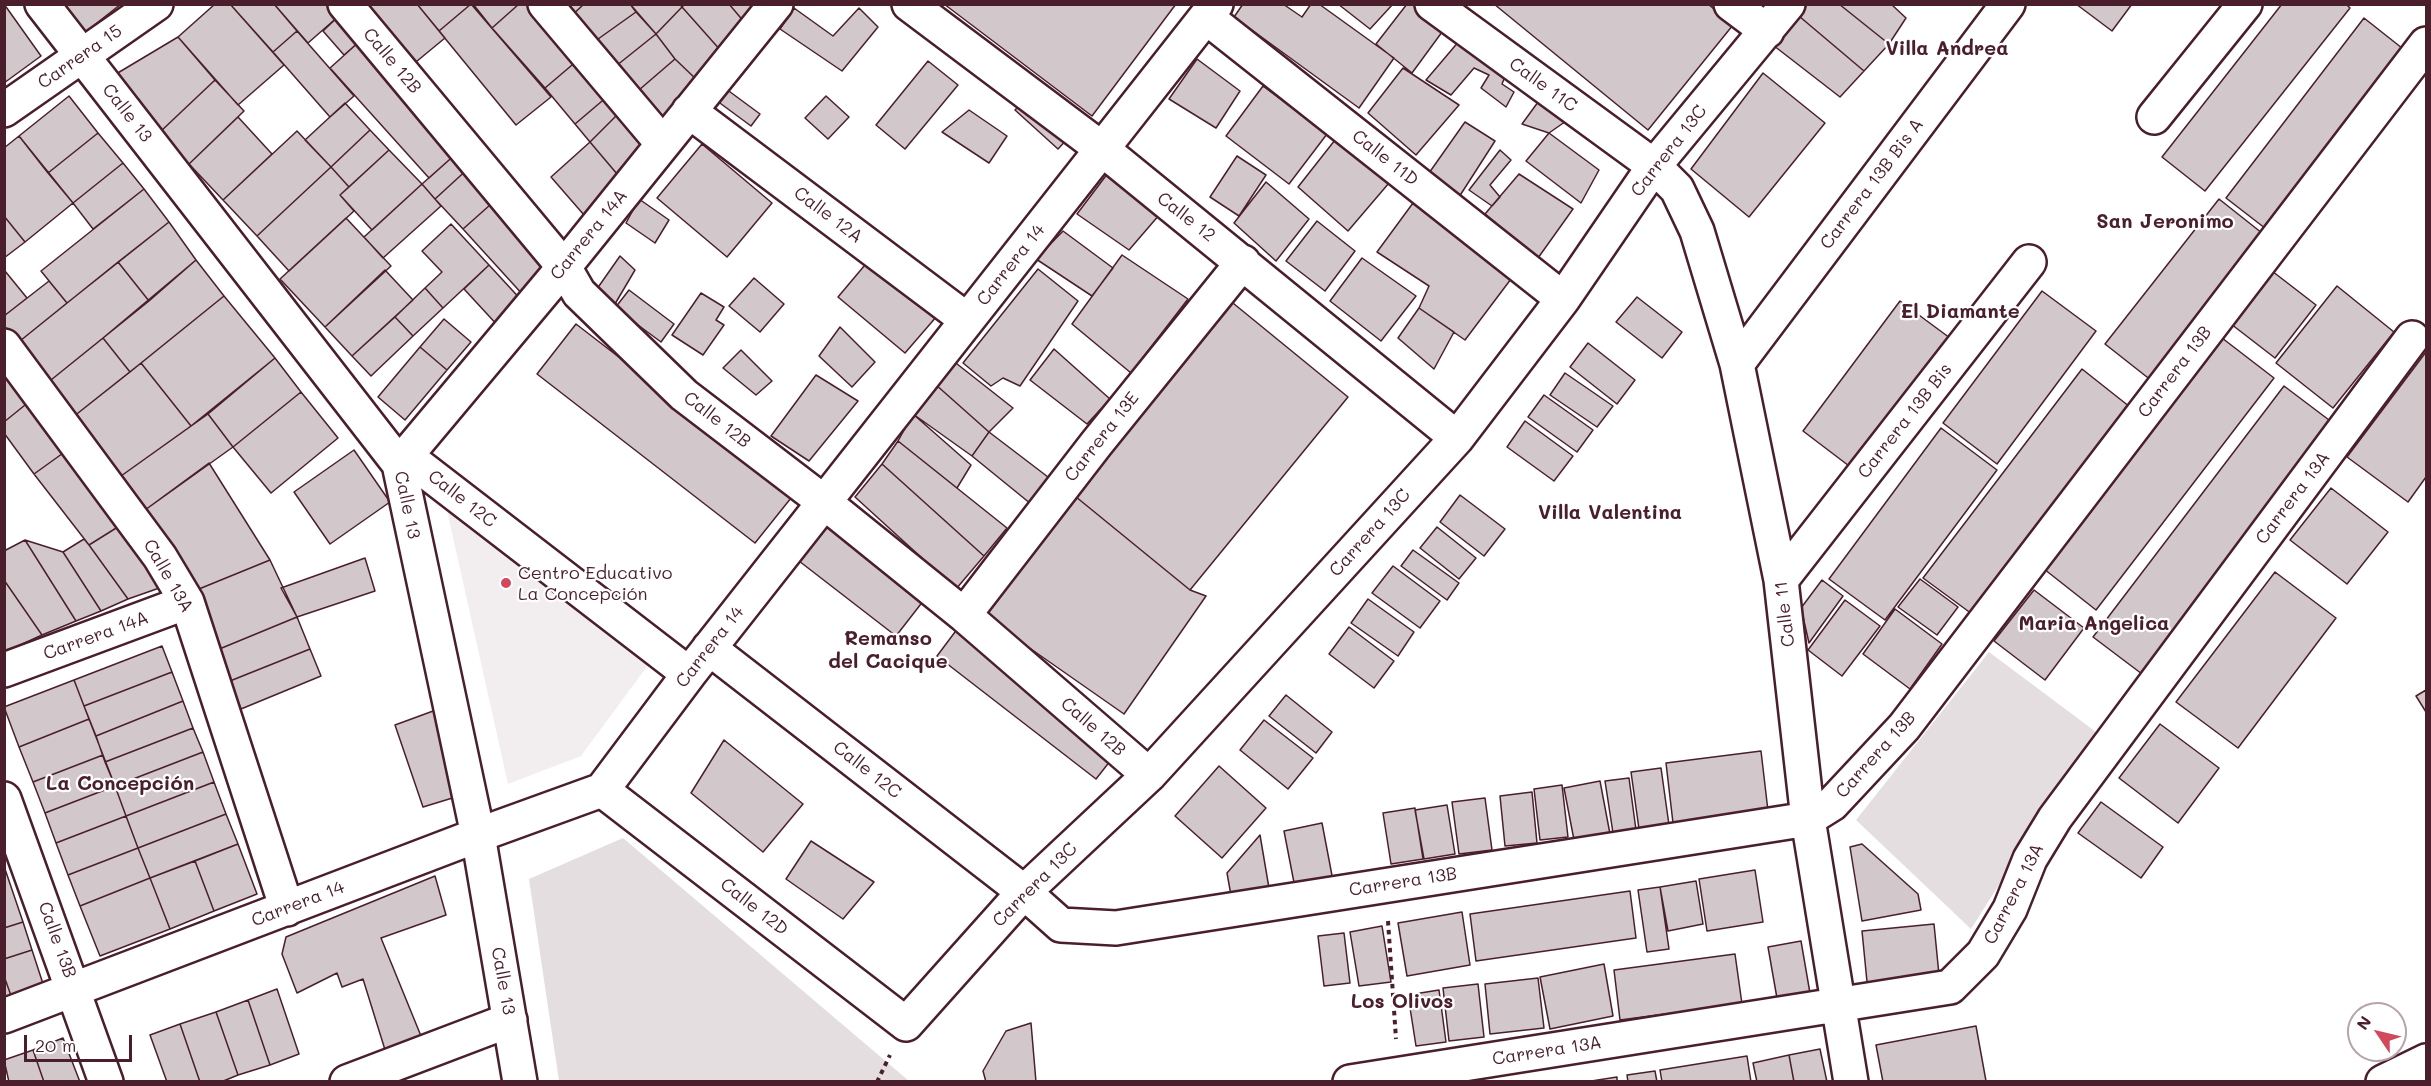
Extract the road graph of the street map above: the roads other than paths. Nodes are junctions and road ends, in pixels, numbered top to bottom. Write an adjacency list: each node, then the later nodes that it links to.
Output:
1 (42, 4): 15 (street, Calle 13)
2 (156, 4): 15 (street, Carrera 15)
3 (345, 4): 24 (street, Calle 12B)
4 (545, 4): 19 (street)
5 (776, 4): 17 (street, Carrera 14A)
6 (909, 4): 20 (street, Calle 12)
7 (1731, 4): 13 (street)
8 (1788, 4): 13 (street, Carrera 13C)
9 (2008, 4): 29 (street, Carrera 13B Bis A)
10 (2245, 4): 18 (street)
11 (1434, 5): 21 (street, Calle 11C)
12 (1211, 11): 20 (street, Carrera 14); 25 (street, Calle 11D)
13 (1767, 31): 21 (street, Carrera 13C)
14 (2427, 44): 42 (street, Carrera 13B)
15 (82, 55): 16 (street, Carrera 15); 31 (street, Calle 13)
16 (4, 110)
17 (689, 111): 19 (street, Carrera 14A); 26 (street, Calle 12A)
18 (2154, 117)
19 (663, 144): 24 (street, Carrera 14A)
20 (1102, 149): 22 (street, Calle 12); 26 (street, Carrera 14)
21 (1654, 166): 25 (street, Carrera 13C); 29 (street, Calle 11)
22 (1243, 262): 30 (street, Calle 12); 35 (street, Carrera 13E)
23 (2029, 262): 33 (street, Carrera 13B Bis)
24 (564, 267): 31 (street, Carrera 14A); 32 (street, Calle 12B)
25 (1563, 299): 30 (street, Carrera 13C)
26 (967, 320): 32 (street, Carrera 14)
27 (2412, 338): 47 (street, Carrera 13A)
28 (4, 346): 34 (street, Calle 13A)
29 (1737, 364): 33 (street, Calle 11)
30 (1457, 438): 39 (street, Carrera 13C)
31 (403, 460): 38 (street, Calle 12C); 43 (street, Calle 13)
32 (824, 502): 35 (street, Calle 12B); 36 (street, Carrera 14)
33 (1781, 580): 42 (street, Calle 11)
34 (187, 602): 37 (street, Carrera 14A); 45 (street, Calle 13A)
35 (964, 615): 39 (street, Calle 12B)
36 (709, 648): 38 (street, Carrera 14); 44 (street, Calle 12C)
37 (6, 668)
38 (689, 674): 40 (street, Carrera 14)
39 (1149, 775): 44 (street, Carrera 13C)
40 (602, 790): 43 (street, Carrera 14); 50 (street, Calle 12D)
41 (4, 799): 46 (street, Calle 13B)
42 (1808, 819): 44 (street, Carrera 13B); 47 (street, Calle 11)
43 (477, 835): 45 (street, Carrera 14); 49 (street, Calle 13)
44 (1024, 892): 50 (street, Carrera 13C)
45 (287, 909): 46 (street, Carrera 14)
46 (75, 989): 48 (street, Carrera 14); 52 (street, Calle 13B)
47 (1840, 1005): 55 (street, Carrera 13A); 56 (street, Calle 11)
48 (4, 1016)
49 (510, 1020): 53 (street); 54 (street, Calle 13)
50 (906, 1024)
51 (2427, 1061): 57 (street)
52 (106, 1082)
53 (347, 1082)
54 (520, 1082)
55 (1350, 1082)
56 (1851, 1082)
57 (2384, 1082)

